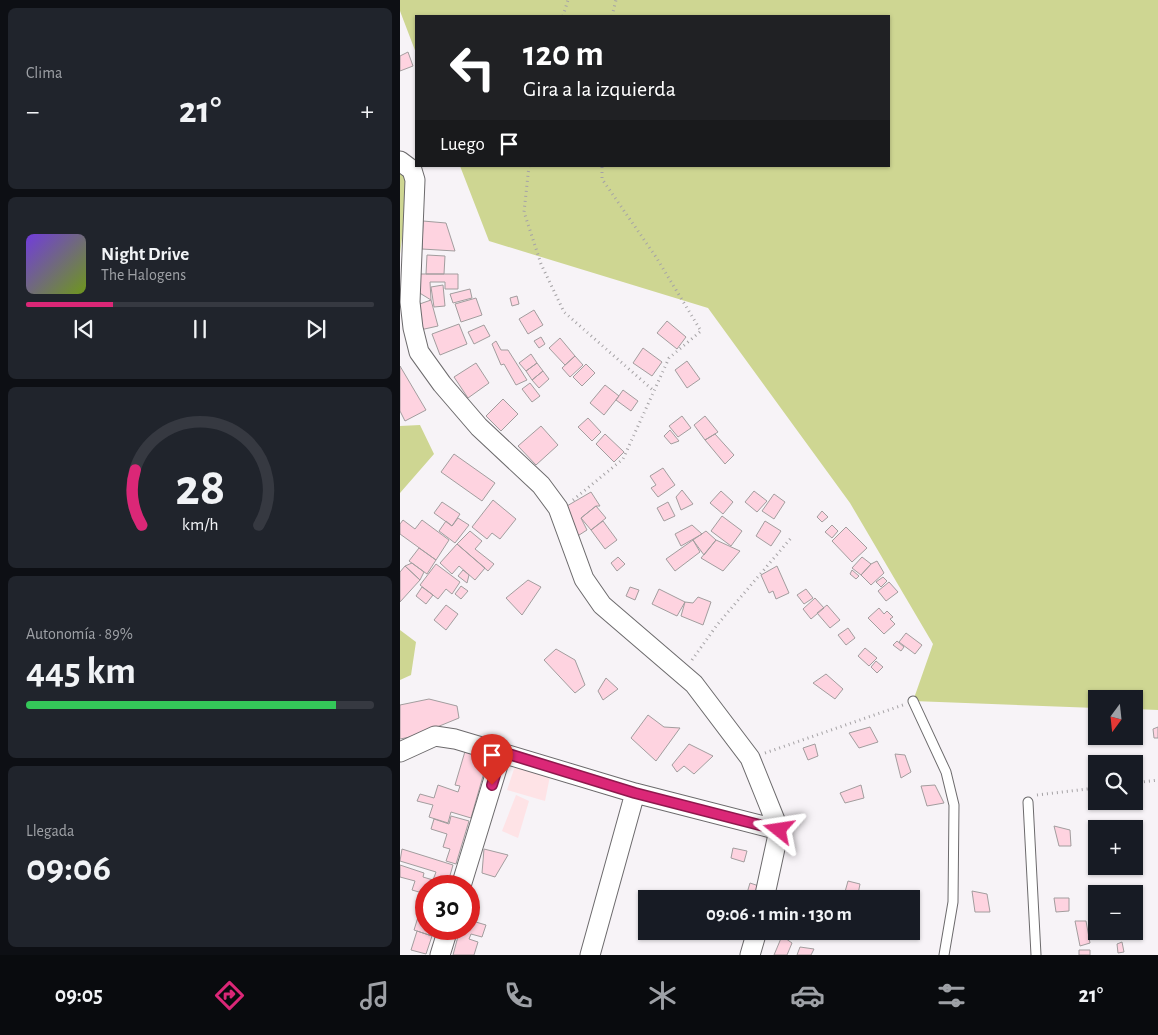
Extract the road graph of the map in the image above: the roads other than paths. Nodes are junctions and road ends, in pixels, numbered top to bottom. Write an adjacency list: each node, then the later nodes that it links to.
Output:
1 (400, 161): 7 (street)
2 (913, 701): 15 (lane)
3 (400, 752): 4 (street)
4 (502, 752): 5 (street); 8 (street)
5 (635, 793): 7 (street); 13 (street)
6 (1028, 802): 16 (lane)
7 (779, 830): 9 (street)
8 (464, 875)
9 (766, 890)
10 (445, 940): 12 (street)
11 (754, 940): 14 (street)
12 (440, 955)
13 (590, 955)
14 (750, 955)
15 (944, 955)
16 (1036, 955)

